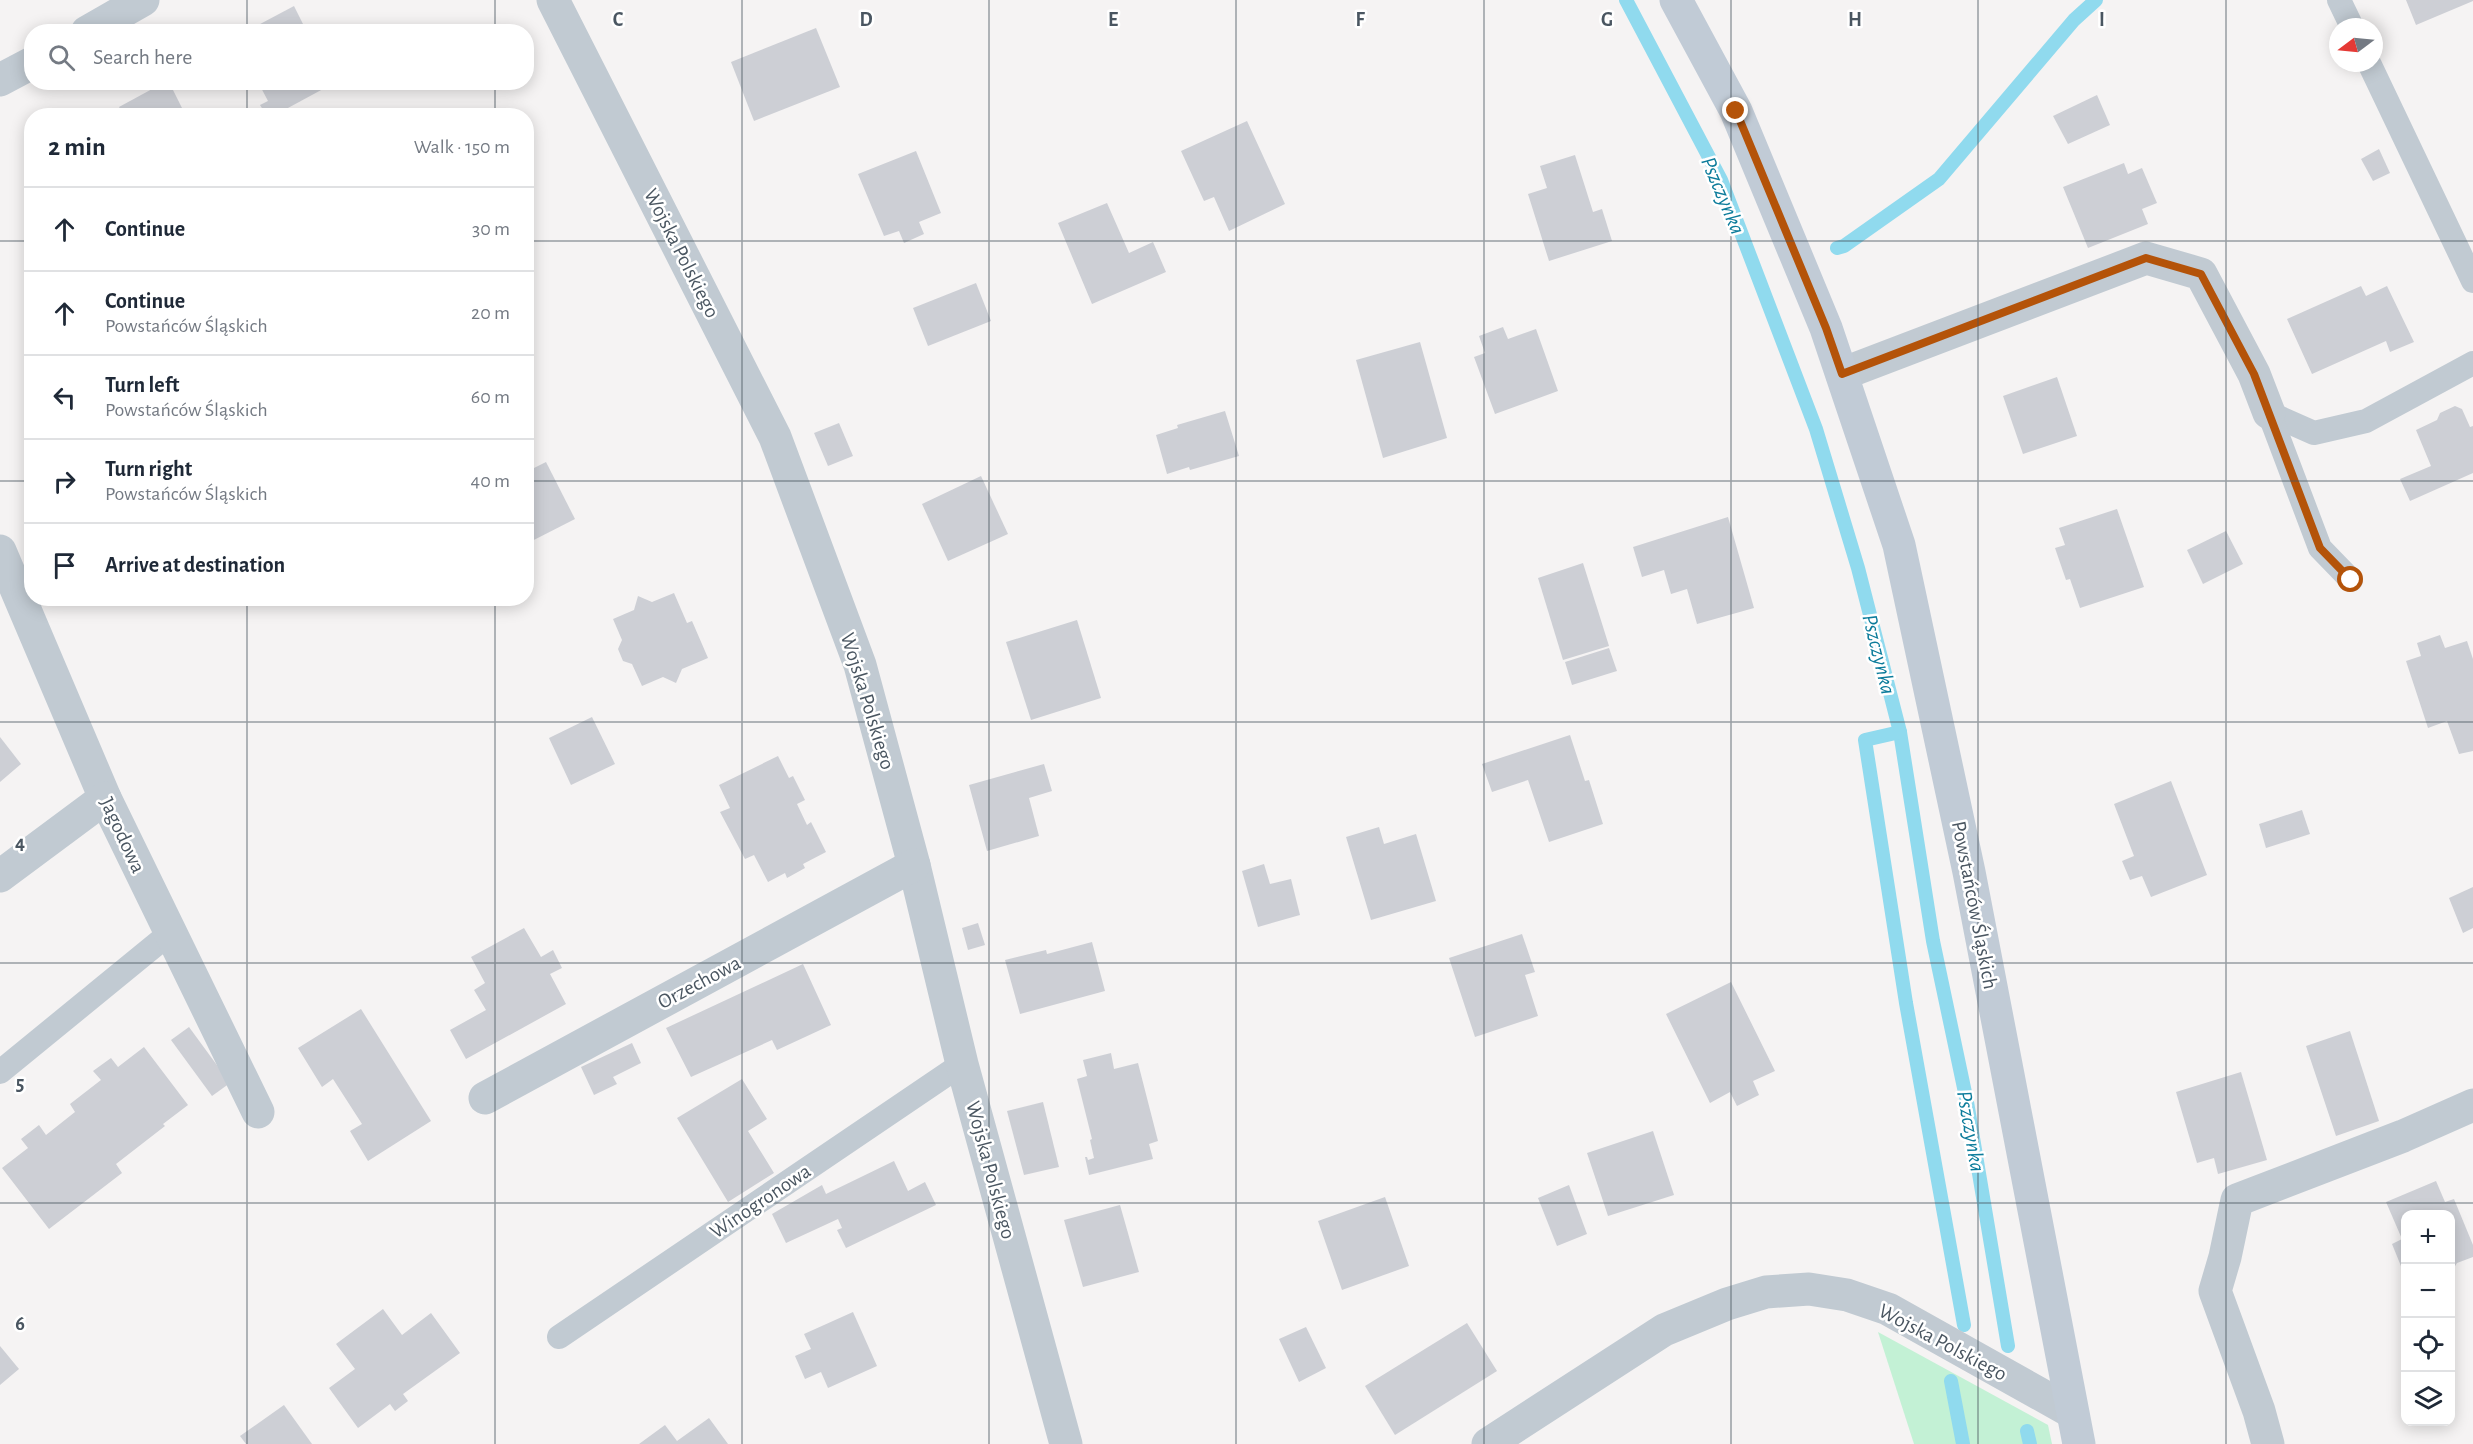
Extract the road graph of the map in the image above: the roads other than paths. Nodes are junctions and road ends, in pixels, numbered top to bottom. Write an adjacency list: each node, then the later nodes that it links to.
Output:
1 (143, 0): 6 (street)
2 (553, 0): 17 (street, Wojska Polskiego)
3 (1677, 0): 12 (street, Powstańców Śląskich)
4 (2339, 0): 5 (lane)
5 (2348, 18)
6 (101, 24)
7 (24, 67): 9 (street)
8 (2373, 72): 10 (lane)
9 (0, 80)
10 (2473, 281)
11 (2473, 363): 13 (lane)
12 (1842, 374): 13 (street); 26 (street, Powstańców Śląskich)
13 (2269, 413): 15 (lane)
14 (0, 551): 16 (street, Jagodowa)
15 (2351, 580)
16 (105, 798): 18 (street); 19 (street, Jagodowa)
17 (914, 865): 20 (street, Wojska Polskiego); 22 (street, Orzechowa)
18 (0, 876)
19 (170, 933): 21 (lane); 24 (street, Jagodowa)
20 (962, 1064): 25 (lane, Winogronowa); 27 (street, Wojska Polskiego)
21 (0, 1072)
22 (484, 1098)
23 (2473, 1105): 30 (street)
24 (258, 1112)
25 (559, 1337)
26 (2072, 1413): 28 (street, Wojska Polskiego); 29 (street, Powstańców Śląskich)
27 (1066, 1444)
28 (1488, 1444)
29 (2079, 1444)
30 (2268, 1444)

